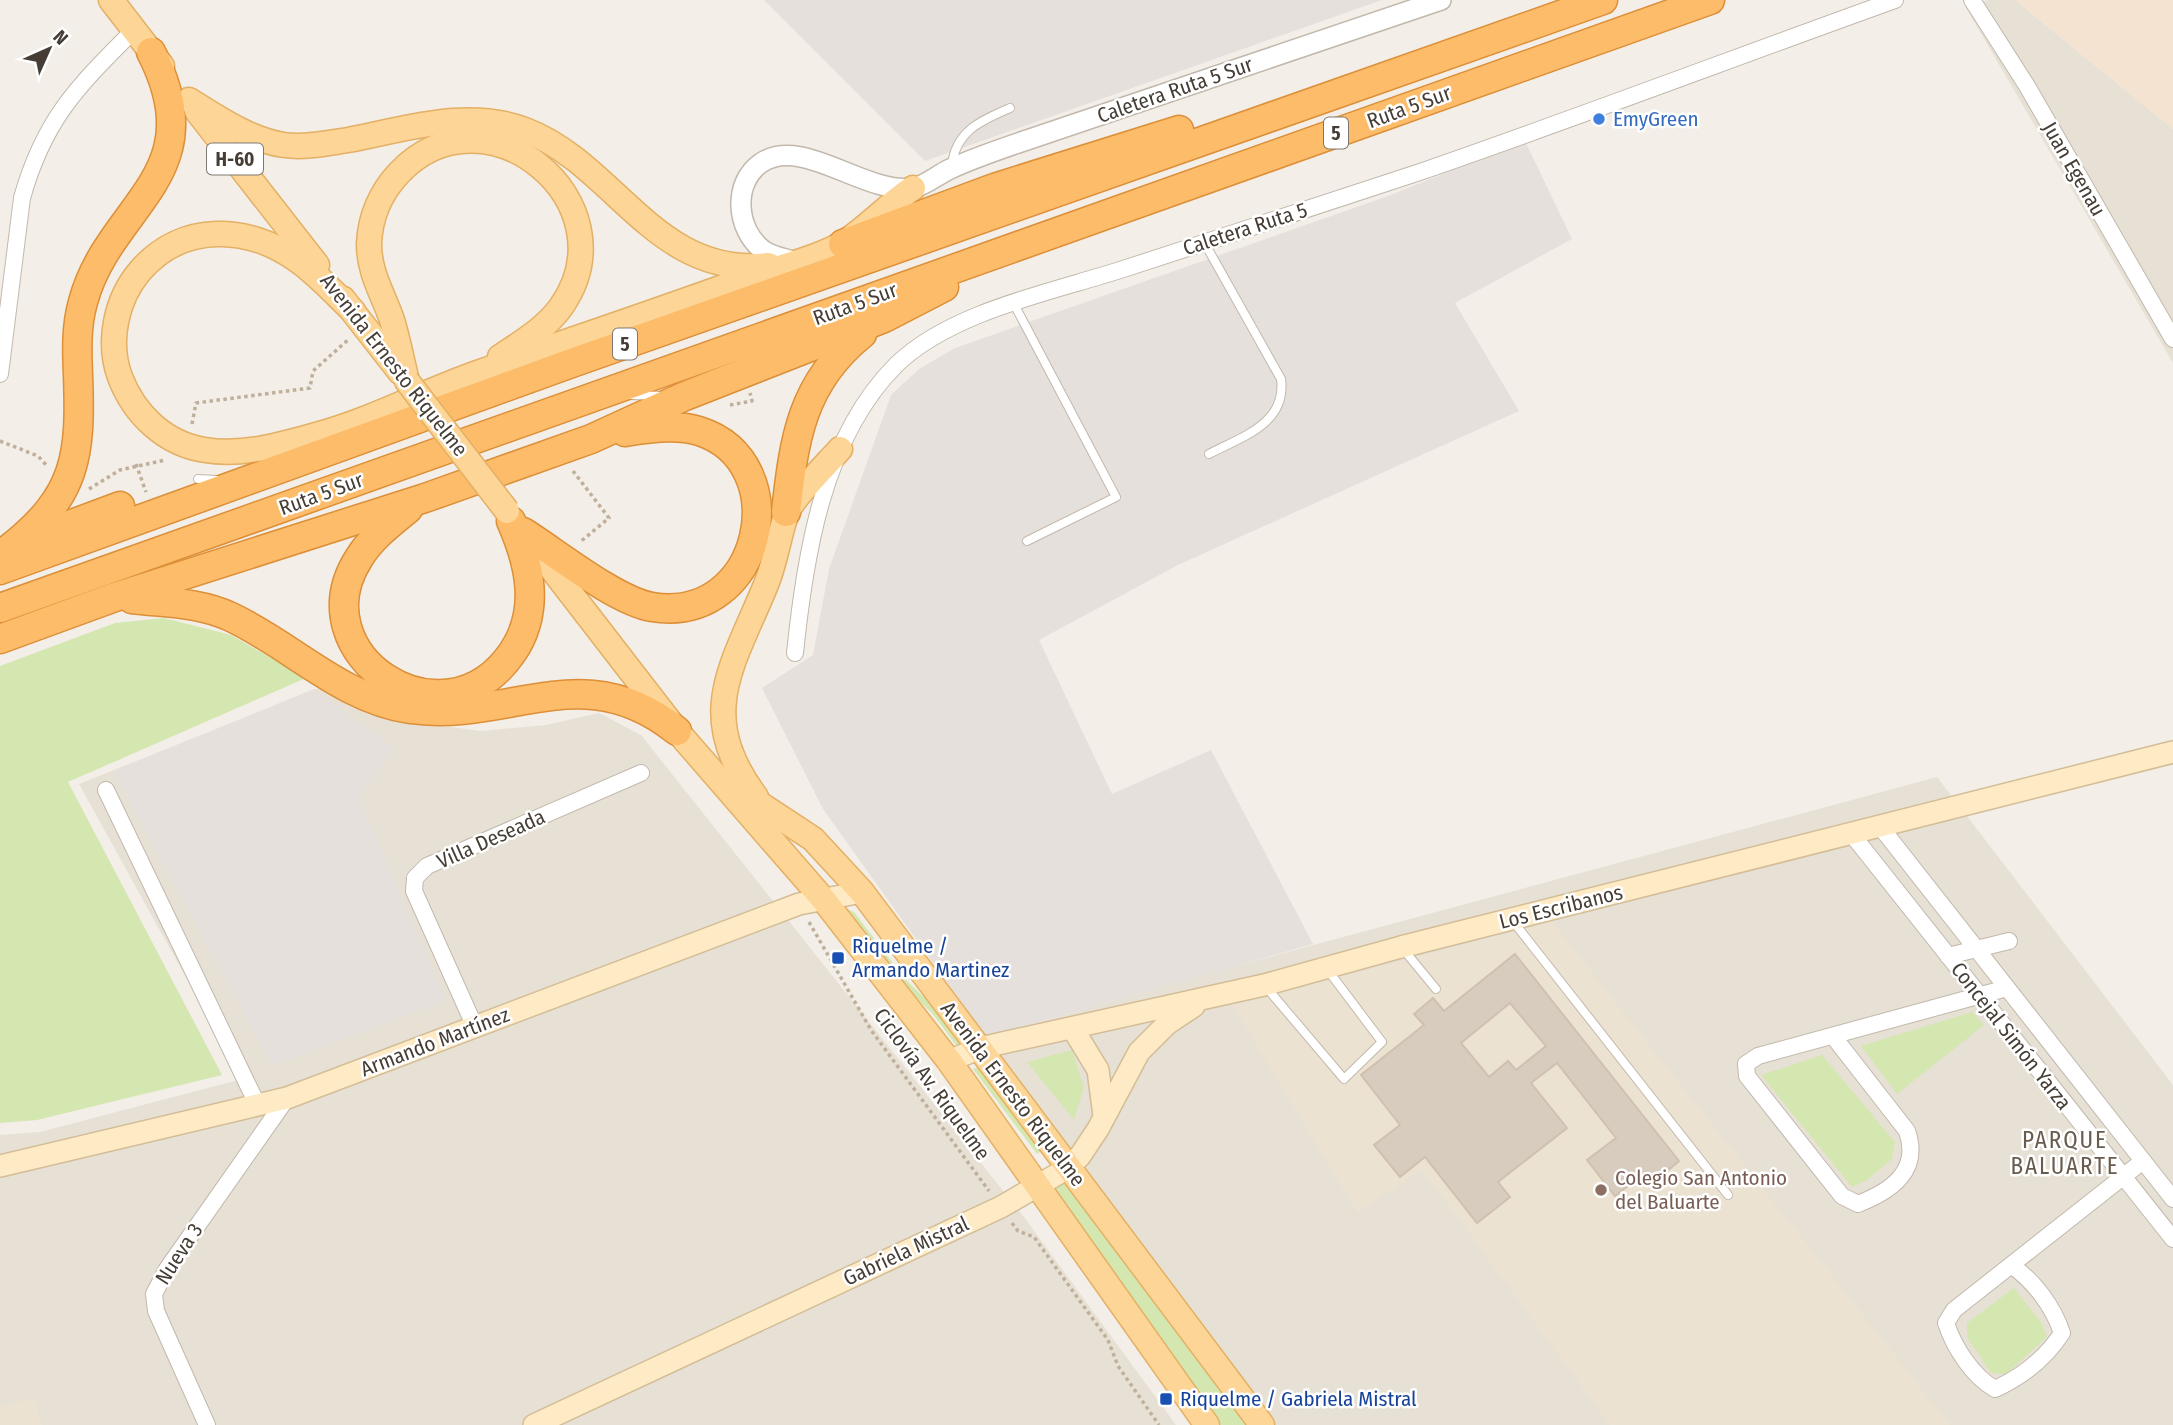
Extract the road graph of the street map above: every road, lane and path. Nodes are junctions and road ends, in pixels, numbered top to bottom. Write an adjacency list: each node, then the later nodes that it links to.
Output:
1 (111, 0): 7 (main road, Avenida Ernesto Riquelme / H-60)
2 (1441, 0): 12 (street, Caletera Ruta 5 Sur)
3 (1603, 0): 8 (highway, Ruta 5 Sur / 5)
4 (1710, 0): 16 (highway, Ruta 5 Sur / 5)
5 (1895, 0): 14 (street, Caletera Ruta 5)
6 (1972, 0): 21 (street, Juan Egenau)
7 (134, 30): 9 (main road, Avenida Ernesto Riquelme / H-60); 25 (street)
8 (1481, 43): 15 (highway); 37 (highway, Ruta 5 Sur / 5)
9 (151, 52): 10 (main road, Avenida Ernesto Riquelme / H-60); 44 (highway)
10 (189, 100): 17 (main road); 19 (main road, Avenida Ernesto Riquelme / H-60)
11 (1010, 108): 12 (lane)
12 (952, 168): 13 (street, Caletera Ruta 5 Sur)
13 (913, 188): 15 (main road); 17 (street)
14 (1204, 243): 18 (street, Caletera Ruta 5); 34 (lane)
15 (843, 244): 17 (main road)
16 (1008, 249): 20 (highway); 29 (highway, Ruta 5 Sur / 5)
17 (794, 262): 24 (main road)
18 (1014, 304): 33 (street, Caletera Ruta 5); 43 (lane)
19 (358, 318): 23 (path); 27 (main road, Avenida Ernesto Riquelme / H-60); 31 (main road)
20 (884, 318): 22 (highway); 40 (highway)
21 (2173, 339)
22 (785, 358): 26 (lane); 30 (highway)
23 (313, 371)
24 (477, 373): 27 (main road); 31 (main road)
25 (0, 374)
26 (762, 377)
27 (407, 382): 42 (main road, Avenida Ernesto Riquelme, bridge)
28 (724, 392): 30 (lane)
29 (603, 394): 30 (lane); 47 (highway, Ruta 5 Sur / 5)
30 (685, 396): 32 (highway)
31 (321, 434): 36 (highway)
32 (591, 439): 39 (highway); 45 (highway)
33 (841, 449): 40 (main road); 49 (street, Caletera Ruta 5)
34 (1209, 454)
35 (136, 464): 38 (path)
36 (198, 479): 37 (lane); 38 (highway)
37 (243, 482): 44 (highway, Ruta 5 Sur / 5)
38 (148, 496): 44 (highway)
39 (425, 498): 42 (highway); 46 (highway)
40 (786, 513): 54 (main road)
41 (609, 518): 45 (path)
42 (515, 522): 45 (highway); 50 (main road, Avenida Ernesto Riquelme)
43 (1027, 541)
44 (3, 557)
45 (562, 557)
46 (115, 597): 48 (highway); 50 (highway)
47 (0, 608)
48 (0, 639)
49 (795, 653)
50 (677, 731): 54 (main road, Avenida Ernesto Riquelme); 58 (main road, Avenida Ernesto Riquelme)
51 (2173, 752): 55 (main road, Los Escribanos)
52 (641, 773): 70 (street, Villa Deseada)
53 (106, 790): 76 (street)
54 (760, 804): 57 (main road, Avenida Ernesto Riquelme)
55 (1878, 825): 56 (main road, Los Escribanos); 62 (street, Concejal Simón Yarza)
56 (1850, 832): 59 (main road, Los Escribanos); 63 (street, Concejal Simón Yarza)
57 (862, 892): 58 (main road, Armando Martínez); 73 (main road, Avenida Ernesto Riquelme)
58 (811, 901): 70 (main road, Armando Martínez); 74 (main road, Avenida Ernesto Riquelme); 85 (path, Ciclovía Av. Riquelme)
59 (1512, 920): 61 (main road, Los Escribanos); 83 (lane)
60 (2009, 941): 62 (street)
61 (1401, 947): 64 (main road, Los Escribanos); 67 (lane)
62 (1976, 949): 63 (street); 66 (street, Concejal Simón Yarza)
63 (1948, 956): 68 (street, Concejal Simón Yarza)
64 (1327, 969): 65 (main road, Los Escribanos); 65 (lane)
65 (1264, 985): 69 (main road, Los Escribanos)
66 (2007, 988): 68 (street); 78 (street, Concejal Simón Yarza)
67 (1436, 989)
68 (1979, 995): 72 (street); 81 (street, Concejal Simón Yarza)
69 (1211, 997): 71 (main road, Los Escribanos); 77 (main road, Gabriela Mistral)
70 (475, 1027): 75 (main road, Armando Martínez)
71 (1073, 1029): 73 (main road, Los Escribanos); 77 (main road)
72 (1833, 1036): 72 (street)
73 (980, 1048): 74 (main road, Los Escribanos); 80 (main road, Avenida Ernesto Riquelme)
74 (949, 1061): 82 (main road, Avenida Ernesto Riquelme)
75 (287, 1098): 76 (main road, Armando Martínez); 88 (street, Nueva 3)
76 (258, 1106): 79 (main road, Armando Martínez)
77 (1104, 1118): 80 (main road, Gabriela Mistral)
78 (2143, 1161): 81 (street); 84 (street, Concejal Simón Yarza)
79 (0, 1166)
80 (1068, 1168): 82 (main road, Gabriela Mistral); 92 (main road, Avenida Ernesto Riquelme)
81 (2123, 1177): 86 (street, Concejal Simón Yarza); 87 (street)
82 (1037, 1186): 85 (main road, Gabriela Mistral); 91 (main road, Avenida Ernesto Riquelme)
83 (1728, 1195)
84 (2173, 1199)
85 (1001, 1207): 89 (main road, Gabriela Mistral); 90 (path, Ciclovía Av. Riquelme)
86 (2173, 1239)
87 (2011, 1265): 87 (street)
88 (207, 1425)
89 (534, 1425)
90 (1158, 1425)
91 (1207, 1425)
92 (1262, 1425)

